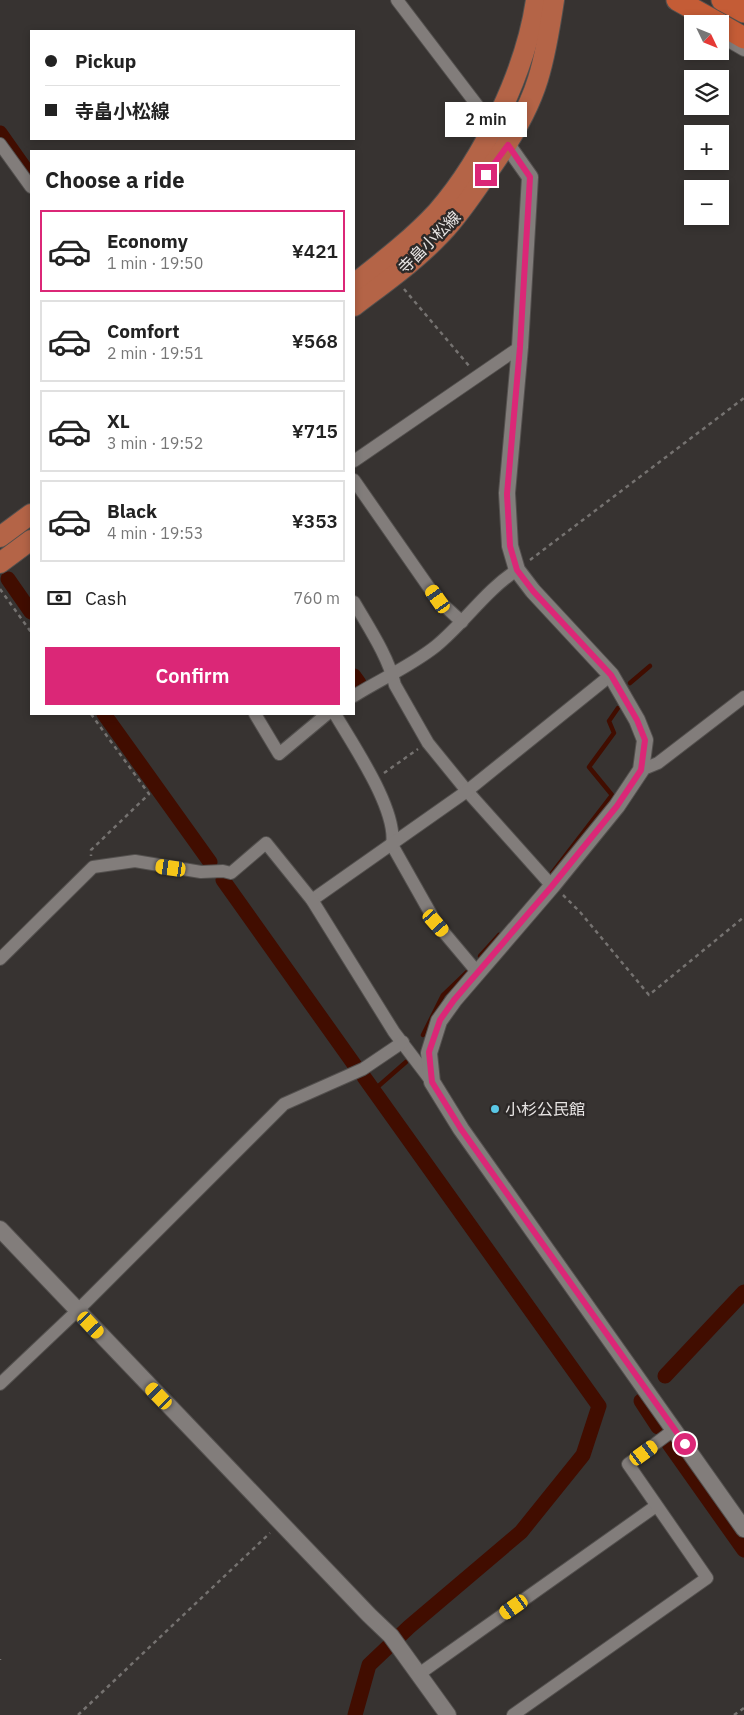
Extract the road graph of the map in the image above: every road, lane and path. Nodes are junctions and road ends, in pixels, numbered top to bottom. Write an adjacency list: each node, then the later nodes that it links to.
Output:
1 (398, 0): 13 (street)
2 (536, 0): 13 (main road, 寺畠小松線)
3 (554, 0): 15 (main road, 寺畠小松線)
4 (678, 0): 7 (street); 8 (highway)
5 (722, 0): 6 (highway)
6 (744, 12)
7 (691, 15)
8 (704, 15)
9 (729, 29): 10 (highway)
10 (744, 38)
11 (729, 41): 12 (street)
12 (744, 50)
13 (493, 126): 15 (street); 18 (main road, 寺畠小松線)
14 (0, 144): 16 (street)
15 (508, 145): 17 (main road, 寺畠小松線); 20 (street)
16 (30, 186)
17 (393, 277): 19 (main road, 寺畠小松線); 21 (path)
18 (355, 283)
19 (355, 305)
20 (520, 347): 21 (street); 29 (street)
21 (477, 376): 23 (street)
22 (744, 398): 29 (path)
23 (355, 460)
24 (355, 481): 32 (street)
25 (30, 515): 26 (main road)
26 (0, 537)
27 (30, 541): 28 (main road)
28 (0, 564)
29 (517, 570): 32 (street); 35 (street)
30 (0, 589): 33 (path)
31 (355, 604): 34 (street)
32 (462, 622): 34 (street)
33 (30, 631)
34 (392, 675): 36 (street); 42 (street)
35 (611, 675): 43 (street); 45 (street)
36 (355, 695)
37 (744, 697): 43 (street)
38 (92, 715): 47 (path)
39 (256, 715): 40 (street)
40 (326, 715)
41 (336, 715): 44 (street)
42 (428, 743): 44 (path); 45 (street)
43 (641, 770): 48 (street)
44 (373, 780): 46 (street)
45 (467, 791): 46 (street); 48 (street)
46 (392, 845): 49 (street); 52 (street)
47 (93, 867): 49 (street); 51 (street)
48 (552, 886): 50 (path); 52 (street)
49 (312, 900): 53 (street)
50 (744, 917)
51 (0, 959)
52 (478, 973): 54 (street)
53 (403, 1042): 54 (street); 56 (street)
54 (432, 1082): 58 (street)
55 (0, 1229): 56 (street)
56 (78, 1311): 57 (street); 60 (street)
57 (0, 1384)
58 (675, 1430): 59 (street); 61 (street)
59 (656, 1506): 62 (street); 66 (street)
60 (280, 1523): 62 (street); 64 (path)
61 (744, 1529)
62 (419, 1674): 65 (street)
63 (744, 1708): 67 (path)
64 (78, 1715)
65 (448, 1715)
66 (513, 1715)
67 (734, 1715)

